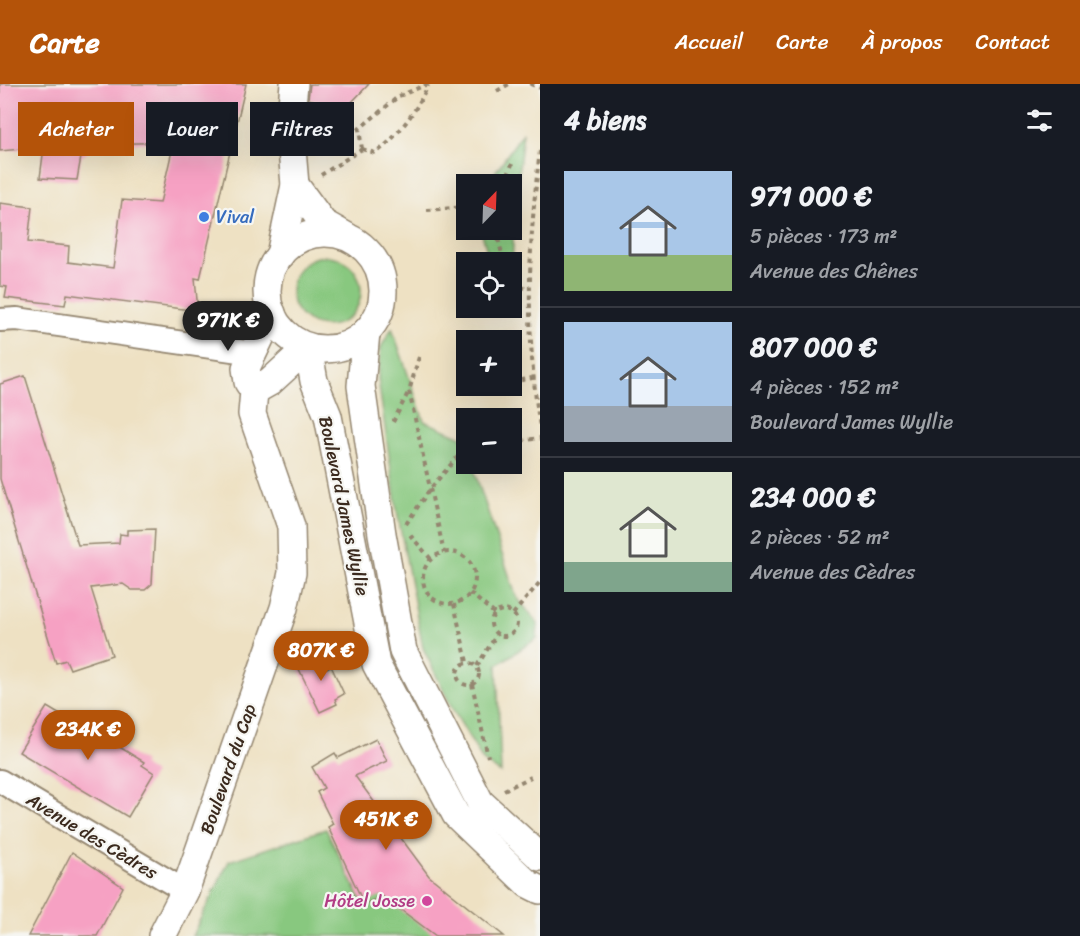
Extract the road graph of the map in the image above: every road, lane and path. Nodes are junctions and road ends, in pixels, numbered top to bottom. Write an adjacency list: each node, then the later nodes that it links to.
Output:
1 (294, 84): 14 (street)
2 (428, 84): 8 (path); 9 (path)
3 (509, 84): 6 (path)
4 (530, 84): 5 (path)
5 (540, 88)
6 (497, 91)
7 (354, 126): 8 (path)
8 (359, 129): 9 (path)
9 (362, 149): 13 (path)
10 (540, 151): 20 (path)
11 (512, 164): 12 (path)
12 (508, 174)
13 (324, 182)
14 (295, 185): 17 (street); 18 (street)
15 (456, 208): 16 (path)
16 (427, 210)
17 (349, 238): 18 (street); 23 (street)
18 (280, 255): 21 (street)
19 (522, 287): 20 (path)
20 (529, 289): 28 (path)
21 (272, 313): 24 (street); 25 (street, Boulevard du Cap)
22 (0, 320): 25 (street)
23 (366, 332): 24 (street); 48 (street, Boulevard James Wyllie)
24 (308, 347): 27 (street); 30 (street, Boulevard James Wyllie)
25 (253, 353): 27 (street); 31 (street, Boulevard du Cap)
26 (419, 357): 36 (path)
27 (288, 365): 30 (street); 31 (street)
28 (532, 378): 29 (path); 32 (path)
29 (522, 380)
30 (314, 381): 49 (street, Boulevard James Wyllie)
31 (254, 391): 60 (street, Boulevard du Cap)
32 (540, 427)
33 (540, 438): 34 (path)
34 (522, 441)
35 (456, 459): 36 (path)
36 (430, 489): 37 (path); 38 (path)
37 (444, 553): 38 (path); 40 (path)
38 (431, 559): 41 (path)
39 (540, 582): 43 (path)
40 (470, 593): 41 (path); 42 (path)
41 (454, 604): 45 (path)
42 (495, 614): 43 (path); 44 (path)
43 (513, 614): 44 (path)
44 (497, 634): 46 (path)
45 (467, 662): 46 (path); 47 (path)
46 (476, 666): 47 (path)
47 (472, 684): 50 (path)
48 (436, 716): 49 (street); 56 (street, Boulevard James Wyllie)
49 (411, 729): 57 (street, Boulevard James Wyllie)
50 (490, 766)
51 (531, 777): 54 (path)
52 (0, 781): 60 (street, Avenue des Cèdres)
53 (498, 783): 54 (path)
54 (501, 792): 55 (path)
55 (510, 800)
56 (511, 830): 57 (street); 58 (street, Boulevard James Wyllie)
57 (489, 846): 59 (street, Boulevard James Wyllie)
58 (540, 857)
59 (540, 890)
60 (185, 891): 61 (street, Boulevard du Cap)
61 (162, 936)

